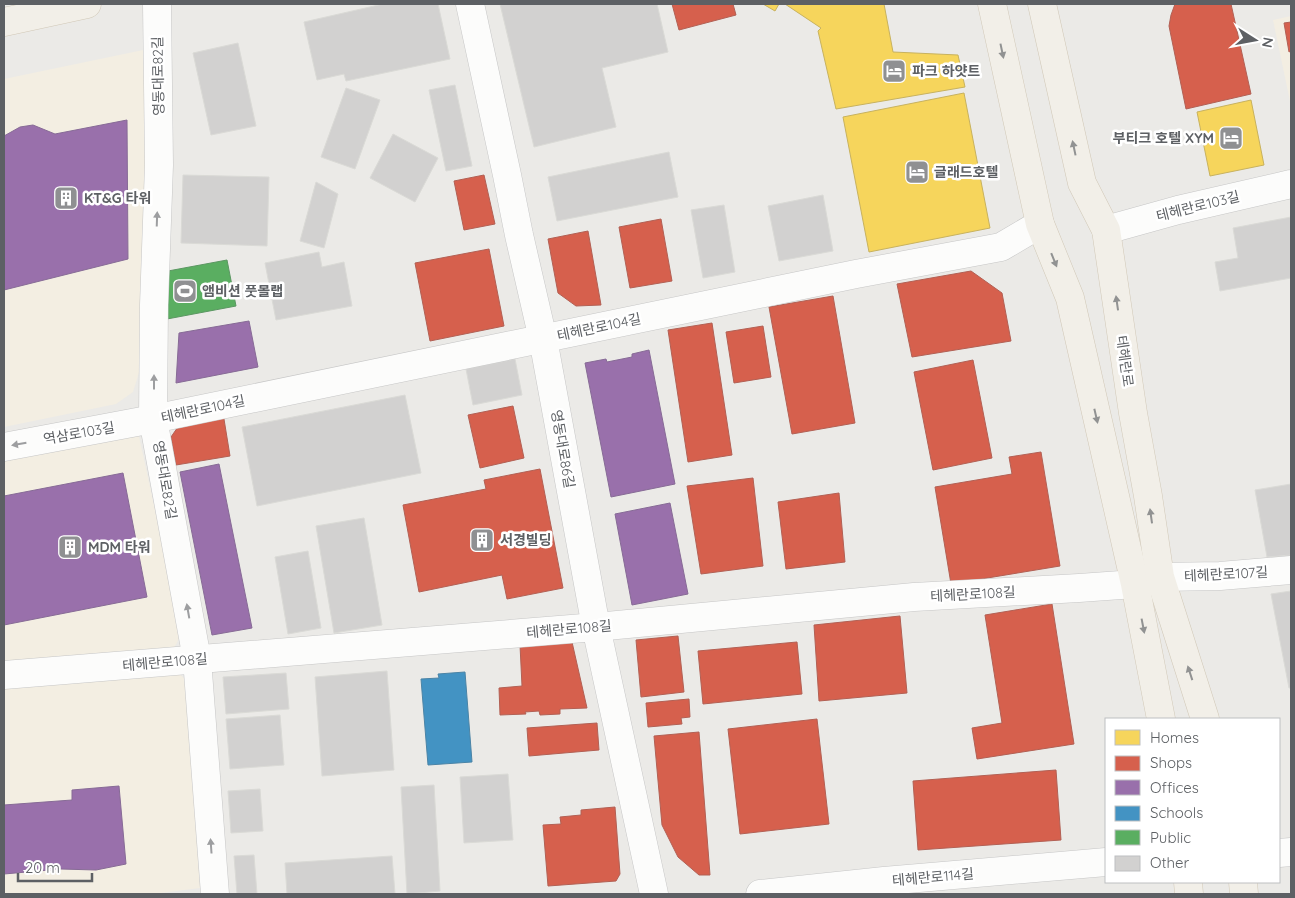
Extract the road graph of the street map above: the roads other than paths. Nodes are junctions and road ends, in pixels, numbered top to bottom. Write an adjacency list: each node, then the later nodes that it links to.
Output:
1 (87, 4): 6 (main road)
2 (157, 4): 11 (street, 영동대로82길, one-way to 2)
3 (470, 4): 10 (street, 영동대로86길)
4 (992, 4): 8 (main road, 테헤란로, one-way to 8)
5 (1042, 4): 9 (main road, 테헤란로, one-way to 5)
6 (4, 22)
7 (1291, 184): 9 (street, 테헤란로103길)
8 (1040, 224): 10 (street, 테헤란로104길); 14 (main road, 테헤란로, one-way to 14)
9 (1106, 230): 14 (main road, 테헤란로, one-way to 9)
10 (543, 338): 11 (street, 테헤란로104길); 15 (street, 영동대로86길)
11 (154, 419): 12 (street, 역삼로103길, one-way to 12); 16 (street, 영동대로82길, one-way to 11)
12 (4, 447)
13 (1291, 570): 14 (street, 테헤란로107길)
14 (1147, 580): 15 (street, 테헤란로108길); 18 (main road, 테헤란로, one-way to 18); 19 (main road, 테헤란로, one-way to 14)
15 (596, 626): 16 (street, 테헤란로108길); 22 (street, 영동대로86길)
16 (197, 659): 17 (street, 테헤란로108길); 21 (street, 영동대로82길, one-way to 16)
17 (4, 675)
18 (1161, 718)
19 (1205, 718)
20 (1105, 862): 23 (street, 테헤란로114길)
21 (214, 894)
22 (654, 894)
23 (760, 894)

